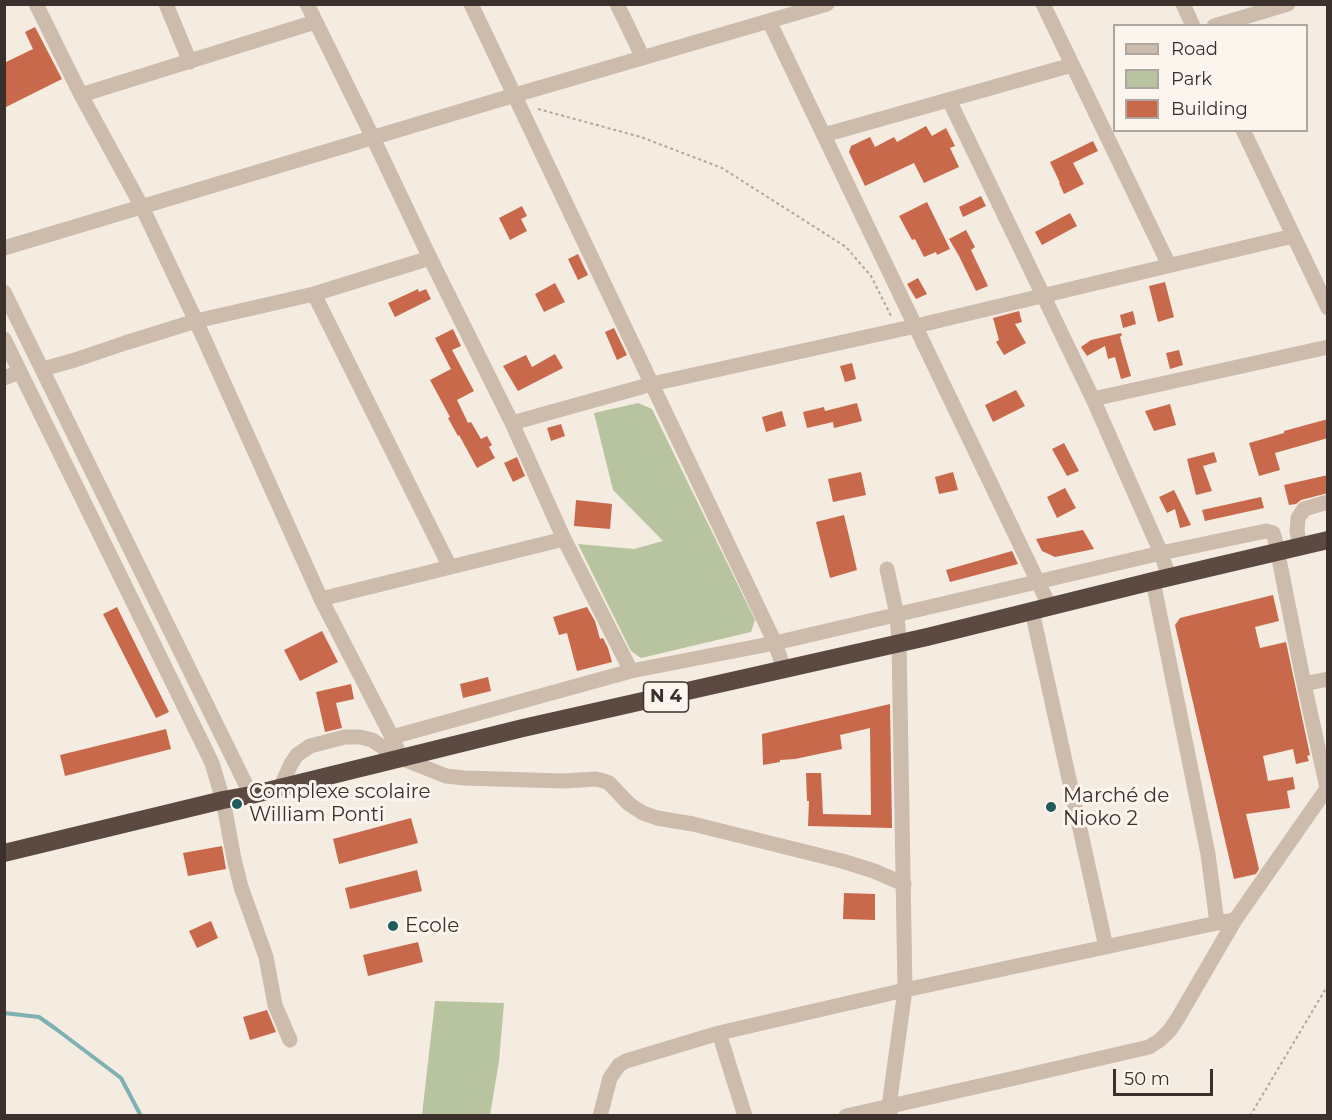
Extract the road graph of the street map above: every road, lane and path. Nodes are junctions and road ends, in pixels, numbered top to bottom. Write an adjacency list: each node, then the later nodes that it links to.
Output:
1 (36, 4): 17 (street)
2 (166, 4): 15 (street)
3 (307, 4): 11 (street)
4 (471, 4): 18 (street)
5 (617, 4): 14 (street)
6 (827, 4): 10 (street)
7 (1043, 4): 16 (street)
8 (1183, 4): 12 (street)
9 (1288, 4): 13 (street)
10 (769, 21): 14 (street); 22 (street)
11 (315, 22): 15 (street); 23 (street)
12 (1192, 24)
13 (1221, 24)
14 (643, 58): 18 (street)
15 (190, 62): 17 (street)
16 (1072, 65): 19 (street); 28 (street)
17 (81, 95): 24 (street)
18 (515, 95): 23 (street); 41 (street)
19 (949, 100): 22 (street); 31 (street)
20 (538, 110): 35 (path)
21 (1244, 132): 25 (street)
22 (824, 135): 34 (street)
23 (373, 138): 24 (street); 27 (street)
24 (142, 207): 26 (street); 33 (street)
25 (1293, 236): 28 (street); 32 (street)
26 (4, 248)
27 (430, 258): 30 (street); 43 (street)
28 (1169, 265): 31 (street)
29 (4, 292): 38 (street)
30 (314, 294): 33 (street); 50 (street)
31 (1043, 295): 34 (street); 42 (street)
32 (1328, 308)
33 (196, 321): 38 (street); 54 (street)
34 (916, 326): 35 (street); 53 (street)
35 (897, 329): 41 (street)
36 (4, 339): 39 (street)
37 (1328, 346): 42 (street)
38 (43, 369): 68 (street)
39 (20, 372): 40 (street); 69 (street)
40 (4, 378)
41 (652, 384): 43 (street); 59 (street)
42 (1093, 399): 49 (street)
43 (512, 423): 45 (street)
44 (1328, 502): 47 (street)
45 (564, 539): 50 (street); 61 (street)
46 (1328, 540): 47 (highway, N 4)
47 (1300, 546): 48 (highway, N 4)
48 (1278, 552): 49 (street); 52 (highway, N 4); 63 (street)
49 (1161, 553): 52 (street); 53 (street)
50 (450, 567): 54 (street)
51 (887, 569): 57 (street)
52 (1161, 579): 55 (highway, N 4); 73 (street)
53 (1040, 582): 55 (street); 57 (street)
54 (321, 599): 64 (street)
55 (1050, 607): 56 (highway, N 4)
56 (1032, 611): 58 (highway, N 4); 74 (street)
57 (897, 615): 58 (street); 59 (street)
58 (899, 642): 60 (highway, N 4); 71 (street)
59 (775, 643): 60 (street); 61 (street)
60 (784, 669): 65 (highway, N 4)
61 (631, 671): 64 (street)
62 (1328, 679): 63 (street)
63 (1304, 684): 66 (street)
64 (392, 737): 65 (street)
65 (396, 759): 67 (highway, N 4); 67 (street); 71 (street)
66 (1327, 787): 72 (street)
67 (280, 788): 68 (highway, N 4)
68 (251, 795): 69 (highway, N 4)
69 (224, 800): 70 (highway, N 4); 78 (street)
70 (4, 853)
71 (904, 884): 76 (street)
72 (1235, 920): 73 (street); 79 (street)
73 (1217, 923): 74 (street)
74 (1106, 947): 76 (street)
75 (1328, 985): 83 (path)
76 (905, 990): 77 (street); 79 (street)
77 (718, 1033): 80 (street); 81 (street)
78 (290, 1040)
79 (890, 1111): 82 (street)
80 (600, 1116)
81 (745, 1116)
82 (846, 1116)
83 (1250, 1116)

